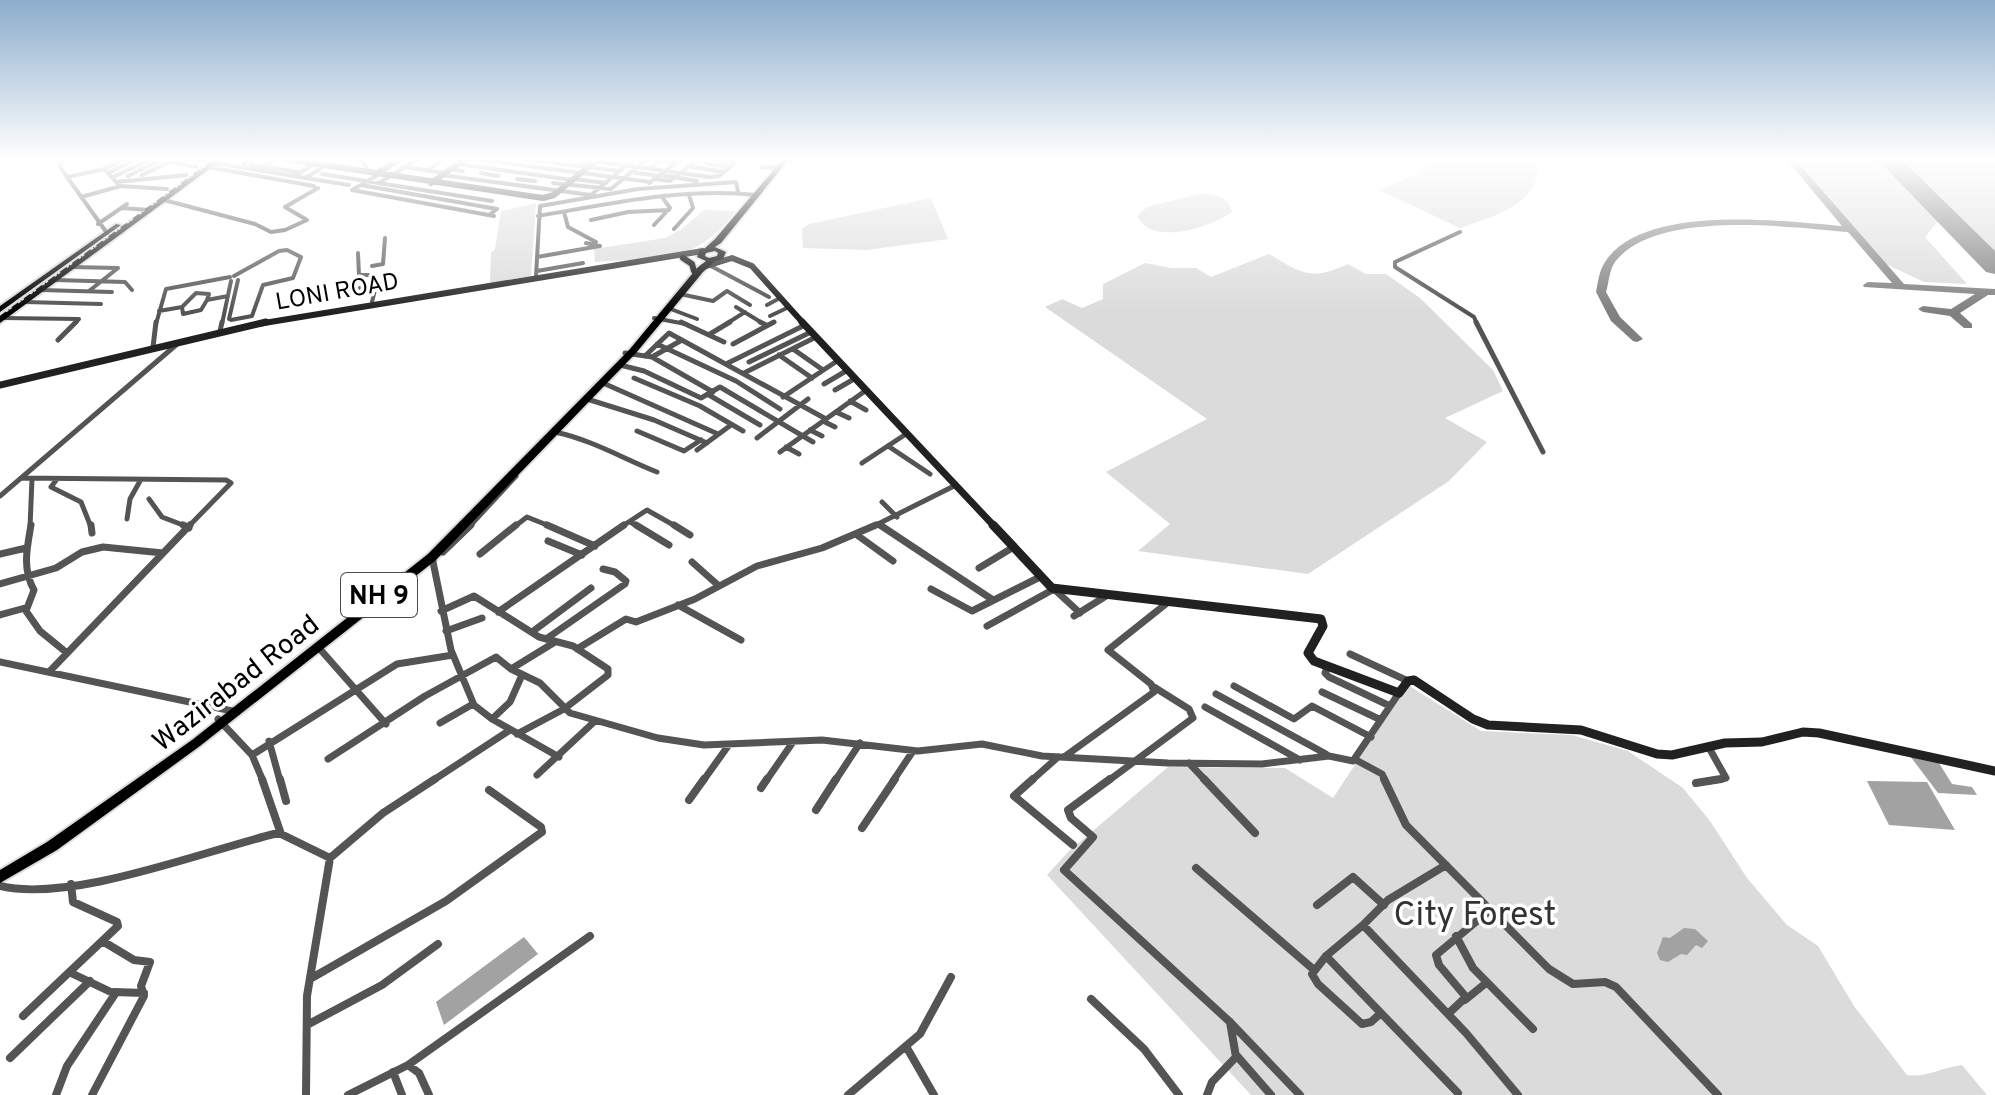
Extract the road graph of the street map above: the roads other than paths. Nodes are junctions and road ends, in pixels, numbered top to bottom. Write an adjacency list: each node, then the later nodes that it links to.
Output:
1 (89, 210): 21 (street)
2 (118, 210): 21 (street)
3 (138, 210): 25 (highway)
4 (150, 210): 37 (highway)
5 (199, 210): 6 (street)
6 (290, 210)
7 (464, 210): 17 (street)
8 (479, 210): 17 (street)
9 (496, 210): 17 (street)
10 (537, 210): 19 (street)
11 (576, 210): 18 (street)
12 (667, 210): 20 (street)
13 (669, 210): 22 (street)
14 (691, 210): 23 (street)
15 (744, 210): 33 (highway, Wazirabad Road / NH 9)
16 (748, 210): 33 (highway, Wazirabad Road / NH 9)
17 (476, 212)
18 (564, 212): 19 (street); 27 (street)
19 (538, 216): 30 (street)
20 (591, 220)
21 (98, 224): 25 (street)
22 (654, 225)
23 (674, 229)
24 (1460, 232): 136 (street)
25 (107, 233): 65 (highway)
26 (385, 238): 35 (street)
27 (597, 242)
28 (586, 243): 30 (street)
29 (358, 253): 39 (street)
30 (537, 257): 38 (street)
31 (681, 257): 33 (street, LONI ROAD); 33 (main road); 36 (street, LONI ROAD)
32 (371, 258): 35 (street)
33 (704, 260): 49 (highway, Wazirabad Road / NH 9); 51 (street); 52 (street, LONI ROAD); 66 (highway, Wazirabad Road / NH 9)
34 (583, 263): 38 (street)
35 (372, 266): 39 (street)
36 (603, 266): 38 (street, LONI ROAD); 74 (street, LONI ROAD)
37 (72, 267): 41 (highway); 42 (street)
38 (536, 273): 55 (street, LONI ROAD)
39 (371, 274): 43 (street)
40 (233, 278): 50 (street); 63 (street); 68 (street); 68 (street)
41 (55, 280): 42 (street); 45 (highway)
42 (103, 281): 46 (street); 47 (street)
43 (367, 287): 44 (street); 55 (street)
44 (360, 288)
45 (41, 290): 47 (street); 54 (highway)
46 (132, 290)
47 (89, 291): 48 (street)
48 (112, 292)
49 (680, 294): 57 (street); 62 (highway, Wazirabad Road / NH 9)
50 (228, 296): 53 (street); 68 (street)
51 (769, 297)
52 (780, 298): 58 (street); 61 (street)
53 (207, 300): 59 (street); 59 (street)
54 (25, 302): 56 (street); 65 (highway)
55 (372, 302): 68 (street, LONI ROAD)
56 (101, 304)
57 (750, 305)
58 (767, 305)
59 (182, 307): 63 (street)
60 (736, 307): 64 (street)
61 (789, 307): 69 (street); 70 (street)
62 (668, 308): 66 (highway, Wazirabad Road / NH 9); 67 (street)
63 (159, 311): 78 (street)
64 (745, 312): 69 (street); 71 (street)
65 (1, 316): 72 (street)
66 (657, 318): 71 (street); 81 (highway, Wazirabad Road / NH 9)
67 (697, 319)
68 (226, 323): 74 (street, LONI ROAD)
69 (766, 325): 77 (street)
70 (810, 331): 80 (street); 85 (street); 86 (street); 87 (street)
71 (710, 334): 75 (street)
72 (58, 340)
73 (682, 340): 76 (street); 79 (street); 87 (street)
74 (178, 342): 78 (street, LONI ROAD); 89 (street, LONI ROAD); 141 (street)
75 (724, 342)
76 (657, 344): 79 (street); 83 (street)
77 (733, 344)
78 (153, 347): 89 (street, LONI ROAD)
79 (667, 348): 84 (street); 92 (street)
80 (793, 349): 82 (street); 90 (street)
81 (628, 353): 83 (street); 88 (highway, Wazirabad Road / NH 9); 166 (highway, Wazirabad Road / NH 9)
82 (779, 355): 93 (street); 95 (street)
83 (645, 356): 84 (street)
84 (652, 357): 98 (street)
85 (837, 361): 90 (street); 91 (street)
86 (749, 362)
87 (728, 363): 93 (street)
88 (620, 365): 97 (highway, Wazirabad Road / NH 9); 103 (street)
89 (81, 366): 100 (street, LONI ROAD)
90 (823, 370): 95 (street)
91 (846, 371): 96 (street); 99 (street)
92 (715, 373): 98 (street); 106 (street)
93 (744, 373): 104 (street)
94 (634, 378): 109 (street)
95 (812, 378): 104 (street)
96 (854, 379): 101 (street); 102 (street)
97 (603, 383): 105 (highway, Wazirabad Road / NH 9); 125 (street)
98 (699, 384): 103 (street)
99 (824, 384)
100 (0, 386)
101 (835, 390)
102 (865, 391): 108 (street); 126 (street)
103 (712, 395): 109 (street); 111 (street); 119 (street)
104 (783, 397): 110 (street)
105 (587, 399): 124 (highway, Wazirabad Road / NH 9); 130 (street)
106 (763, 399): 111 (street); 112 (street)
107 (808, 399): 110 (street)
108 (850, 401): 113 (street); 114 (street)
109 (700, 406): 118 (street)
110 (799, 406): 116 (street); 117 (street)
111 (750, 407): 117 (street)
112 (780, 409)
113 (866, 410)
114 (836, 412): 115 (street); 116 (street)
115 (849, 418)
116 (824, 420): 120 (street); 121 (street)
117 (777, 423): 127 (street); 129 (street)
118 (731, 425): 123 (street); 125 (street)
119 (760, 425)
120 (835, 427)
121 (810, 430): 127 (street); 128 (street)
122 (637, 431): 130 (street)
123 (743, 431)
124 (555, 432): 139 (street); 166 (highway, Wazirabad Road / NH 9)
125 (718, 434): 130 (street)
126 (906, 434): 132 (street); 145 (street)
127 (802, 436): 131 (street); 133 (street)
128 (822, 436)
129 (757, 438)
130 (704, 441): 134 (street)
131 (813, 442)
132 (888, 446): 138 (street); 140 (street)
133 (786, 447): 135 (street); 137 (street)
134 (697, 450)
135 (780, 452)
136 (1543, 452)
137 (799, 454)
138 (862, 463)
139 (657, 472)
140 (930, 474)
141 (21, 478): 142 (street); 146 (street)
142 (32, 479): 143 (street); 160 (street)
143 (57, 479): 144 (street); 154 (street)
144 (140, 481): 150 (street); 153 (street)
145 (954, 486): 149 (street); 161 (street)
146 (0, 496)
147 (149, 499): 153 (street)
148 (882, 502): 149 (street)
149 (897, 517): 152 (street)
150 (127, 519)
151 (630, 522): 155 (street); 158 (street); 159 (street)
152 (879, 525): 156 (street); 179 (street)
153 (189, 528): 162 (street)
154 (92, 533)
155 (690, 535)
156 (857, 535): 167 (street); 174 (street)
157 (548, 541): 165 (street)
158 (669, 545)
159 (595, 546): 164 (street); 165 (street)
160 (26, 548): 163 (street); 171 (street)
161 (1012, 548): 169 (street); 172 (street)
162 (163, 553): 171 (street); 195 (street)
163 (0, 554)
164 (480, 554)
165 (582, 555): 184 (street)
166 (429, 557): 183 (street); 193 (highway, Wazirabad Road / NH 9); 215 (highway, Wazirabad Road / NH 9)
167 (893, 561)
168 (692, 562): 174 (street)
169 (979, 568)
170 (603, 569): 190 (street)
171 (27, 576): 173 (street); 182 (street)
172 (1040, 577): 177 (street); 179 (street)
173 (0, 584)
174 (719, 586): 181 (street)
175 (591, 588): 189 (street)
176 (931, 589): 179 (street)
177 (1054, 589): 178 (street); 178 (street); 187 (street)
178 (1106, 596): 180 (street)
179 (993, 600)
180 (1168, 602): 199 (street); 206 (street)
181 (678, 605): 191 (street); 194 (street)
182 (25, 608): 185 (street); 195 (street)
183 (441, 611): 184 (street); 188 (street)
184 (498, 612): 189 (street)
185 (0, 615)
186 (482, 618): 188 (street)
187 (987, 626)
188 (446, 631): 197 (street)
189 (532, 632): 190 (street)
190 (546, 639): 192 (street)
191 (741, 640)
192 (555, 642): 194 (street); 200 (street)
193 (319, 648): 207 (street); 215 (highway, Wazirabad Road / NH 9)
194 (577, 649): 214 (street)
195 (67, 653): 201 (street)
196 (1350, 654): 204 (street)
197 (453, 655): 203 (street); 207 (street)
198 (0, 662): 201 (street)
199 (1328, 666): 209 (street); 212 (street)
200 (511, 669): 202 (street); 203 (street)
201 (50, 671): 215 (street)
202 (522, 675): 214 (street); 216 (street)
203 (462, 676): 211 (street); 221 (street)
204 (1408, 681): 209 (street); 228 (street)
205 (1234, 686): 223 (street)
206 (1154, 687): 233 (street); 237 (street)
207 (354, 690): 221 (street); 224 (street)
208 (1322, 692): 217 (street)
209 (1399, 693): 212 (street)
210 (1216, 694): 231 (street)
211 (473, 704): 216 (street); 220 (street)
212 (1390, 706): 217 (street)
213 (1205, 707): 235 (street)
214 (564, 709): 219 (street); 222 (street)
215 (233, 711): 218 (highway, Wazirabad Road / NH 9)
216 (492, 719): 222 (street)
217 (1381, 720): 223 (street)
218 (220, 721): 230 (street); 256 (highway, Wazirabad Road / NH 9); 257 (highway, Wazirabad Road / NH 9)
219 (595, 721): 227 (street); 232 (street)
220 (440, 723)
221 (386, 724): 234 (street)
222 (514, 732): 232 (street); 253 (street)
223 (1371, 737): 236 (street)
224 (269, 741): 230 (street); 243 (street)
225 (793, 742): 226 (street); 227 (street); 242 (street)
226 (860, 743): 229 (street); 248 (street)
227 (728, 746): 246 (street)
228 (1708, 746): 239 (street); 241 (street)
229 (913, 751): 233 (street); 249 (street)
230 (252, 755): 245 (street)
231 (1329, 756): 235 (street); 236 (street)
232 (559, 757): 240 (street)
233 (1061, 757): 237 (street); 252 (street)
234 (328, 759)
235 (1300, 760): 238 (street)
236 (1356, 760): 254 (street)
237 (1133, 761): 238 (street); 282 (street)
238 (1189, 763): 250 (street)
239 (1995, 771)
240 (537, 775)
241 (1696, 783)
242 (761, 788)
243 (284, 789): 245 (street); 247 (street)
244 (489, 790): 272 (street)
245 (266, 794): 251 (street)
246 (689, 800)
247 (286, 801)
248 (816, 810)
249 (862, 828)
250 (1255, 833)
251 (281, 834): 253 (street); 258 (street)
252 (1073, 845)
253 (330, 858): 272 (street)
254 (1446, 865): 261 (street); 262 (street)
255 (1196, 868): 269 (street)
256 (0, 870)
257 (0, 877)
258 (71, 884): 259 (street); 266 (street)
259 (0, 886)
260 (1317, 905): 261 (street)
261 (1384, 905): 263 (street)
262 (1490, 910): 265 (street); 305 (street)
263 (1363, 925): 268 (street); 280 (street)
264 (590, 936): 288 (street)
265 (1456, 936): 274 (street); 278 (street)
266 (104, 942): 270 (street); 276 (street)
267 (438, 944): 283 (street)
268 (1326, 956): 269 (street); 279 (street)
269 (1313, 969): 279 (street)
270 (71, 973): 273 (street); 281 (street)
271 (951, 977): 285 (street)
272 (310, 979): 283 (street)
273 (90, 981): 275 (street); 287 (street)
274 (1486, 983): 278 (street); 284 (street)
275 (114, 992): 276 (street); 292 (street)
276 (144, 993): 293 (street)
277 (1091, 999): 300 (street)
278 (1465, 1000): 280 (street)
279 (1381, 1013): 291 (street)
280 (1448, 1014): 304 (street)
281 (23, 1016)
282 (1230, 1022): 286 (street); 303 (street)
283 (307, 1025): 294 (street)
284 (1533, 1029)
285 (907, 1048): 298 (street); 299 (street)
286 (1236, 1055): 290 (street); 302 (street)
287 (10, 1058)
288 (408, 1065): 289 (street); 297 (street)
289 (393, 1072): 295 (street); 296 (street)
290 (1208, 1091): 301 (street)
291 (1458, 1093)
292 (56, 1095)
293 (92, 1095)
294 (306, 1095)
295 (348, 1095)
296 (402, 1095)
297 (429, 1095)
298 (848, 1095)
299 (934, 1095)
300 (1179, 1095)
301 (1218, 1095)
302 (1271, 1095)
303 (1300, 1095)
304 (1518, 1095)
305 (1718, 1095)

